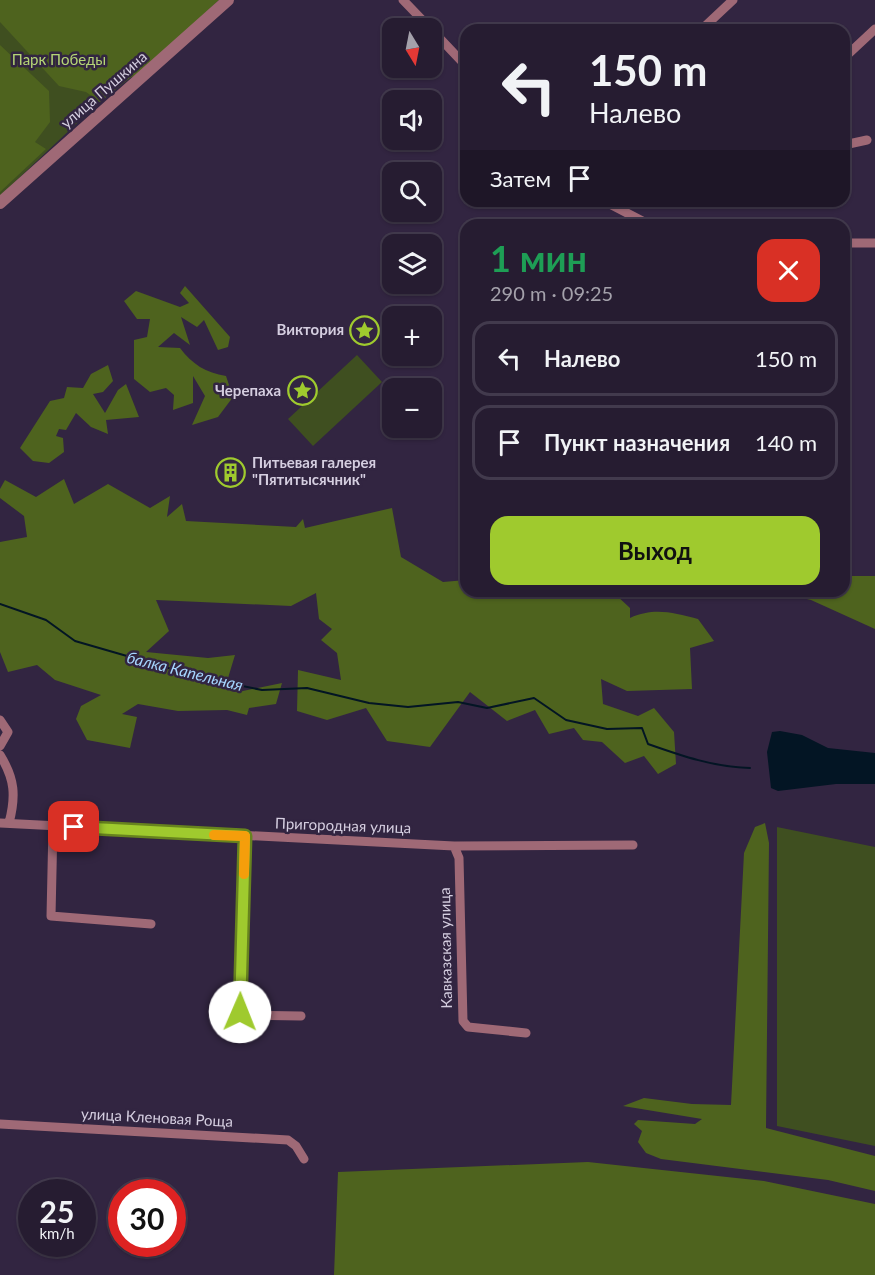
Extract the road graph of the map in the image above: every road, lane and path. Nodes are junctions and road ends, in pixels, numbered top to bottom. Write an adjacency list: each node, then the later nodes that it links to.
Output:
1 (228, 0): 12 (street, улица Пушкина)
2 (403, 0): 4 (street)
3 (732, 0): 5 (street)
4 (420, 18)
5 (707, 24)
6 (875, 29): 8 (street)
7 (442, 41): 9 (street)
8 (850, 52)
9 (460, 60)
10 (867, 140): 11 (street)
11 (850, 144)
12 (0, 203)
13 (616, 207): 14 (street)
14 (638, 219)
15 (850, 243): 16 (street)
16 (875, 243)
17 (0, 720): 18 (street)
18 (0, 746)
19 (0, 755): 20 (street)
20 (5, 823): 21 (street, Пригородная улица)
21 (53, 825): 22 (street, Пригородная улица); 25 (street)
22 (245, 836): 24 (street, Пригородная улица); 26 (street)
23 (633, 845): 24 (street, Пригородная улица)
24 (454, 846): 27 (street, Кавказская улица)
25 (151, 924)
26 (301, 1016)
27 (526, 1033)
28 (0, 1124): 29 (street, улица Кленовая Роща)
29 (304, 1159)

